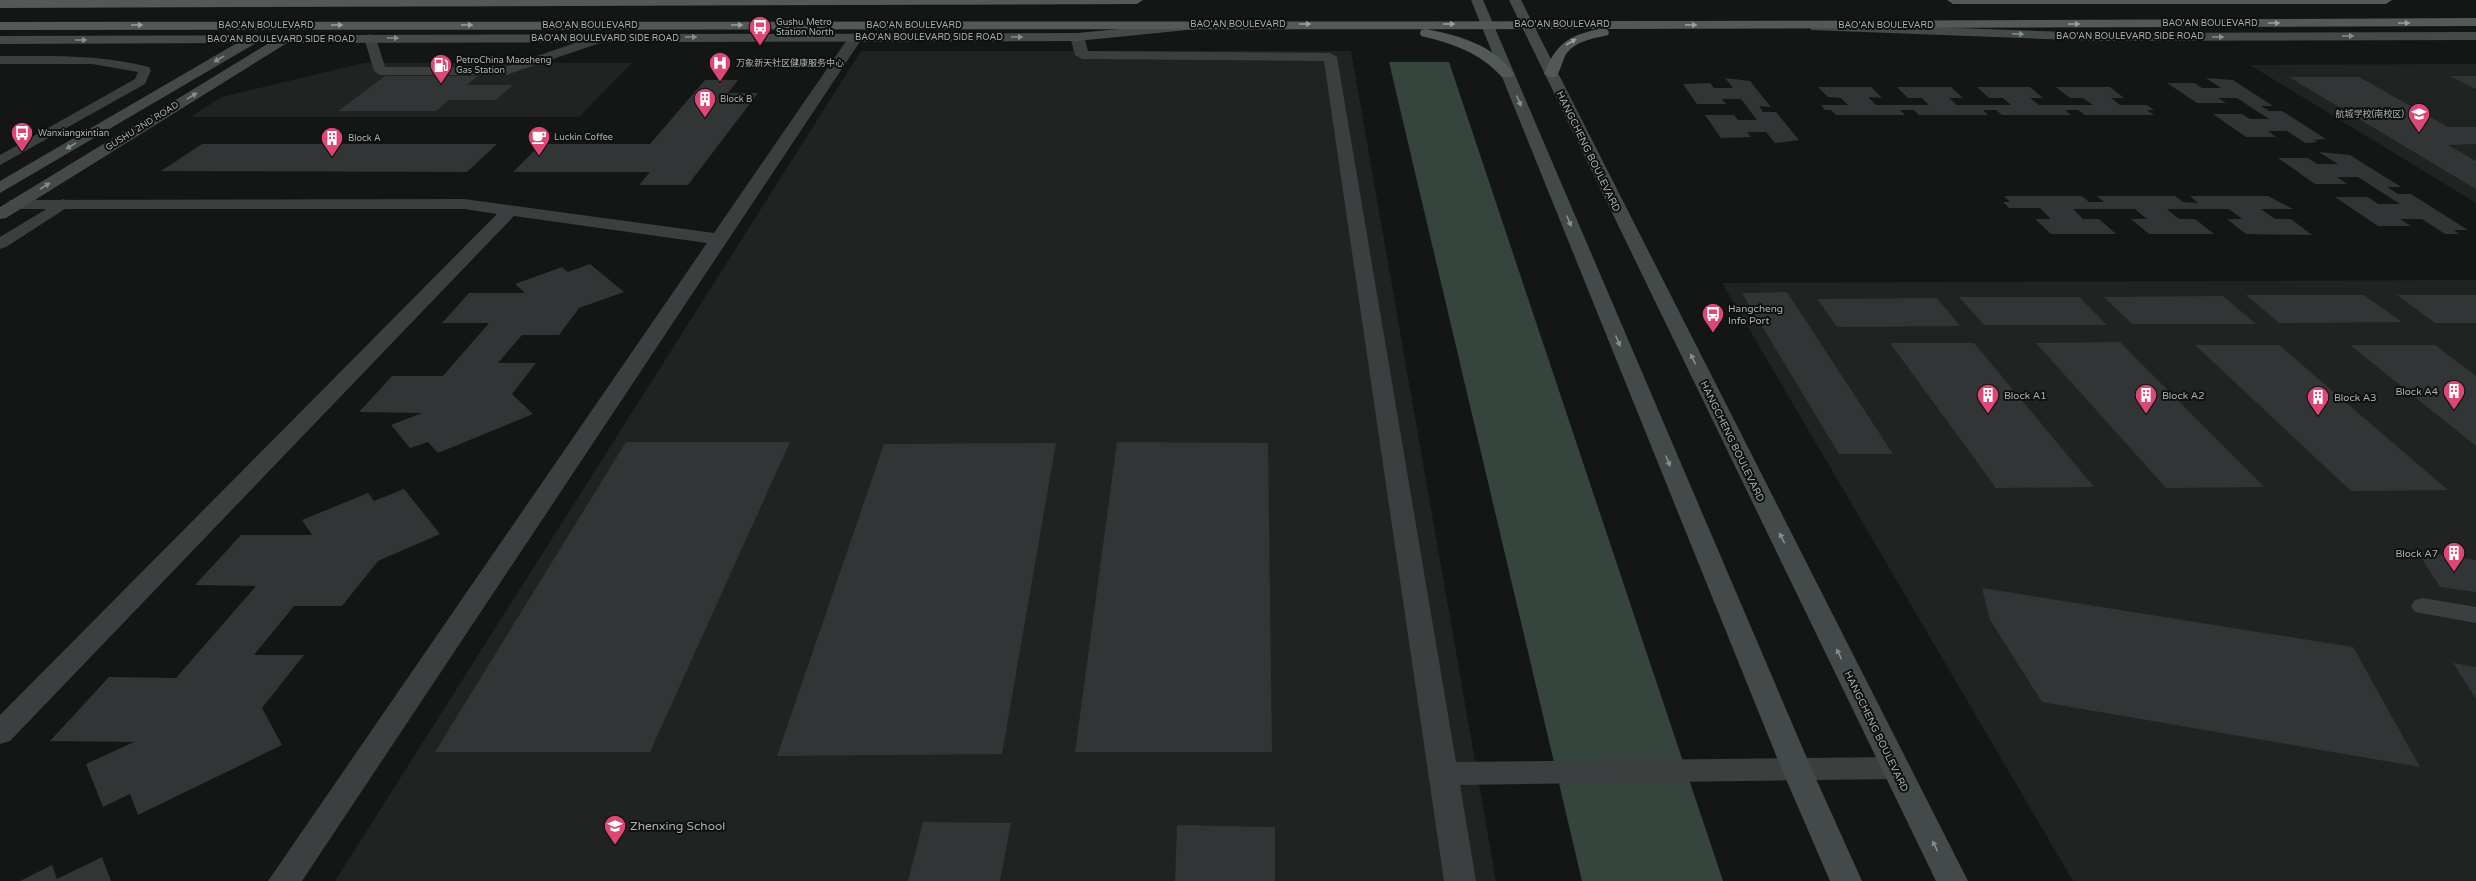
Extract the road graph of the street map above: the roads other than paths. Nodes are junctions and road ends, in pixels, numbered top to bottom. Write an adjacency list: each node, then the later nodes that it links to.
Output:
1 (1137, 0): 6 (main road)
2 (1477, 0): 9 (main road)
3 (1515, 0): 10 (main road, HANGCHENG BOULEVARD)
4 (1953, 0): 5 (main road)
5 (2386, 0)
6 (0, 4)
7 (2476, 22): 14 (main road, BAO'AN BOULEVARD, one-way to 7)
8 (1339, 24): 9 (main road, BAO'AN BOULEVARD, one-way to 9); 11 (main road, BAO'AN BOULEVARD, one-way to 8); 26 (main road)
9 (1487, 24): 10 (main road, BAO'AN BOULEVARD); 26 (main road)
10 (1527, 24): 12 (main road, BAO'AN BOULEVARD); 27 (main road, HANGCHENG BOULEVARD)
11 (1210, 25): 13 (main road, BAO'AN BOULEVARD, one-way to 11); 18 (main road, BAO'AN BOULEVARD SIDE ROAD)
12 (1670, 25): 14 (main road, BAO'AN BOULEVARD, one-way to 14); 27 (main road, one-way to 12)
13 (0, 26)
14 (1783, 26): 16 (main road, BAO'AN BOULEVARD SIDE ROAD, one-way to 16)
15 (0, 34): 24 (main road)
16 (2476, 36)
17 (856, 37): 18 (main road, BAO'AN BOULEVARD SIDE ROAD, one-way to 18); 20 (main road, BAO'AN BOULEVARD SIDE ROAD, one-way to 17); 34 (street)
18 (1077, 37): 41 (street)
19 (370, 38): 20 (main road, BAO'AN BOULEVARD SIDE ROAD, one-way to 20); 20 (lane); 22 (main road, BAO'AN BOULEVARD SIDE ROAD)
20 (602, 38)
21 (253, 39): 22 (main road, BAO'AN BOULEVARD SIDE ROAD); 24 (main road, BAO'AN BOULEVARD SIDE ROAD, one-way to 21); 29 (main road, GUSHU 2ND ROAD, one-way to 29)
22 (285, 39): 30 (main road, GUSHU 2ND ROAD, one-way to 22)
23 (0, 40): 24 (main road, BAO'AN BOULEVARD SIDE ROAD)
24 (56, 40)
25 (0, 60): 28 (lane)
26 (1508, 74): 40 (main road, one-way to 40)
27 (1551, 74): 39 (main road, HANGCHENG BOULEVARD, one-way to 27)
28 (0, 162)
29 (0, 188)
30 (16, 204): 31 (street); 33 (main road, GUSHU 2ND ROAD)
31 (63, 204): 32 (street); 35 (lane)
32 (510, 210): 34 (street); 38 (street)
33 (0, 214)
34 (719, 239): 42 (street)
35 (0, 244)
36 (2423, 606): 37 (lane)
37 (2476, 615)
38 (0, 733)
39 (1896, 768): 40 (street); 45 (main road, HANGCHENG BOULEVARD, one-way to 39)
40 (1797, 770): 41 (street); 44 (main road)
41 (1454, 774): 43 (street)
42 (284, 881)
43 (1460, 881)
44 (1846, 881)
45 (1952, 881)

